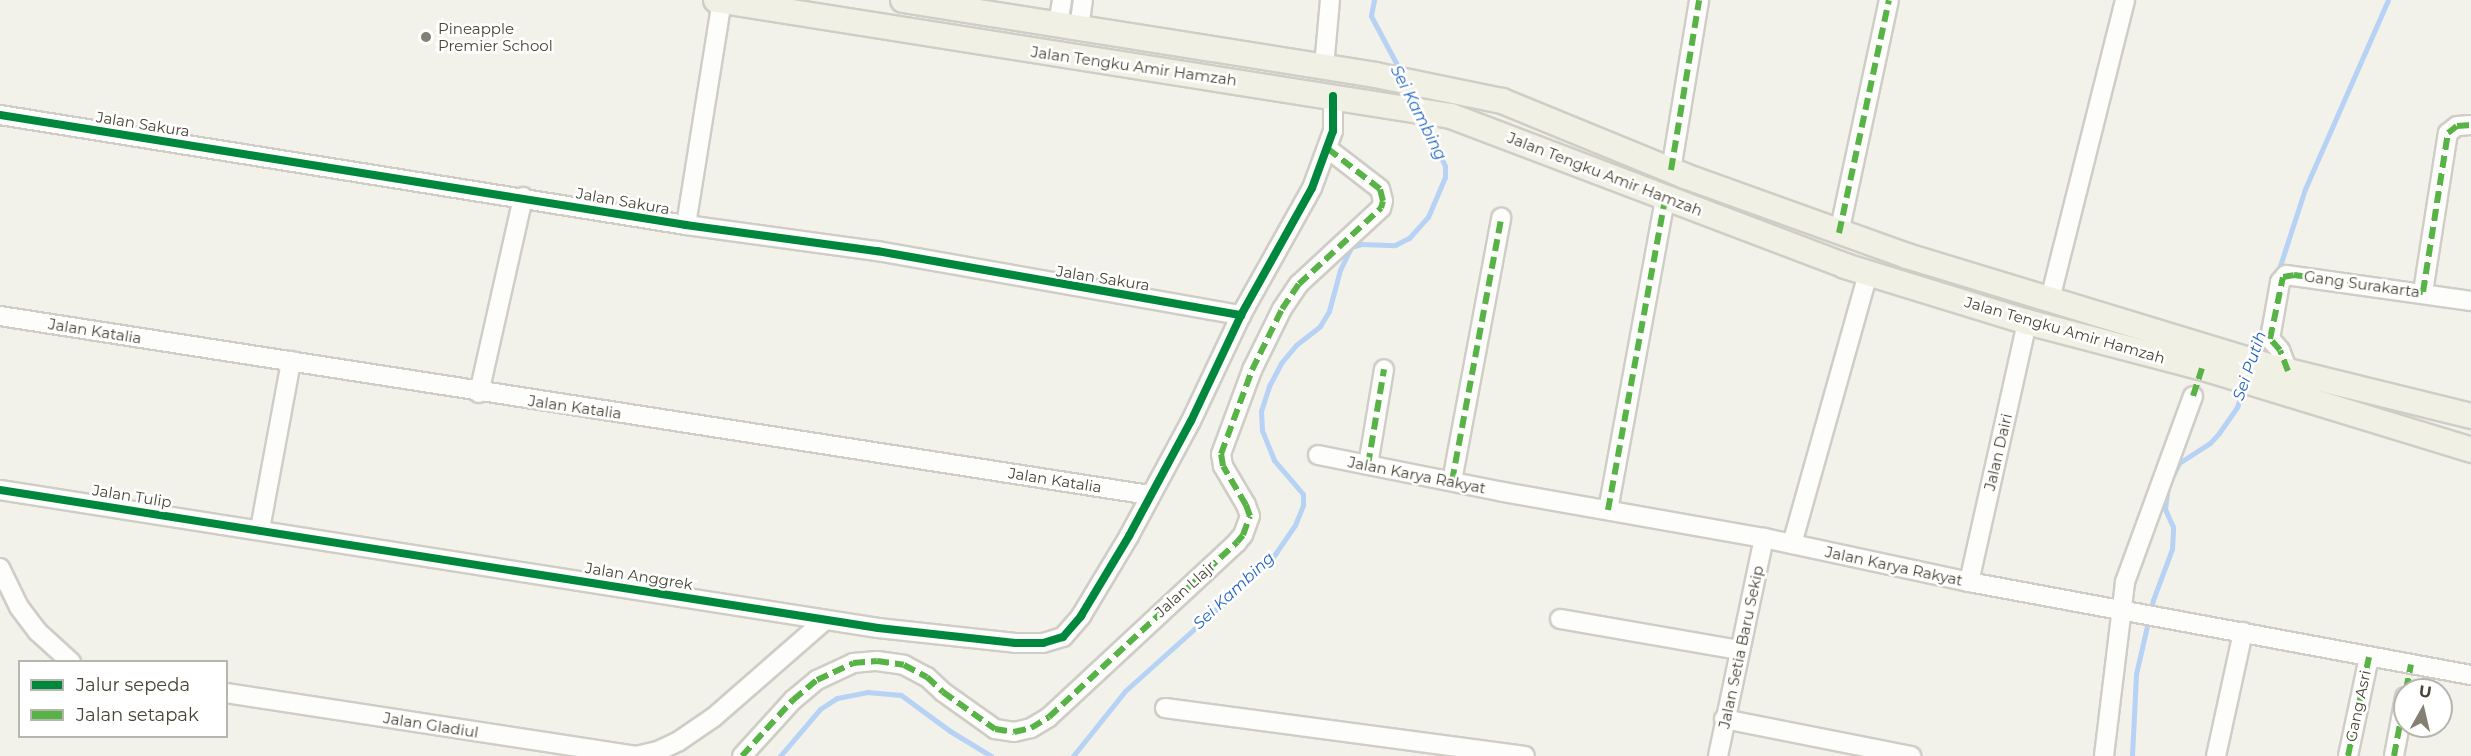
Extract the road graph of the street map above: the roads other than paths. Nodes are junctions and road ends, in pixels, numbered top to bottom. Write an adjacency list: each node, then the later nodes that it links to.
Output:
1 (720, 0): 11 (main road, Jalan Tengku Amir Hamzah); 19 (street)
2 (903, 0): 9 (main road, Jalan Tengku Amir Hamzah)
3 (1062, 0): 9 (street)
4 (1083, 0): 9 (street)
5 (1330, 0): 10 (street)
6 (1699, 0): 15 (street)
7 (1889, 0): 20 (street)
8 (2125, 0): 23 (street)
9 (1069, 26): 10 (main road, Jalan Tengku Amir Hamzah)
10 (1324, 67): 15 (main road, Jalan Tengku Amir Hamzah)
11 (1333, 96): 14 (street); 17 (main road, Jalan Tengku Amir Hamzah)
12 (0, 115): 16 (street, Jalan Sakura)
13 (2471, 125): 22 (street)
14 (1328, 149): 25 (street); 61 (street, Jalan Llajr)
15 (1671, 170): 20 (main road, Jalan Tengku Amir Hamzah)
16 (523, 197): 19 (street, Jalan Sakura); 32 (street)
17 (1665, 198): 21 (main road, Jalan Tengku Amir Hamzah); 41 (street)
18 (1501, 218): 38 (street)
19 (686, 225): 25 (street, Jalan Sakura)
20 (1846, 235): 21 (main road); 23 (main road, Jalan Tengku Amir Hamzah)
21 (1856, 270): 27 (main road, Jalan Tengku Amir Hamzah); 44 (street)
22 (2423, 292): 24 (street, Gang Surakarta); 30 (street, Gang Surakarta)
23 (2050, 299): 28 (main road, Jalan Tengku Amir Hamzah)
24 (2471, 300)
25 (1241, 315): 40 (street)
26 (0, 316): 29 (street, Jalan Katalia)
27 (2027, 322): 28 (main road, Jalan Tengku Amir Hamzah); 46 (street, Jalan Dairi)
28 (2213, 360): 30 (main road, Jalan Tengku Amir Hamzah)
29 (291, 362): 32 (street, Jalan Katalia); 42 (street)
30 (2278, 364): 34 (main road, Jalan Tengku Amir Hamzah); 35 (main road, Jalan Tengku Amir Hamzah)
31 (1384, 369): 37 (street)
32 (480, 393): 40 (street, Jalan Katalia)
33 (2193, 396): 47 (street)
34 (2471, 416)
35 (2471, 450)
36 (1318, 455): 37 (street, Jalan Karya Rakyat)
37 (1368, 465): 38 (street, Jalan Karya Rakyat)
38 (1452, 481): 41 (street, Jalan Karya Rakyat)
39 (0, 490): 42 (street, Jalan Tulip)
40 (1150, 495): 49 (street, Jalan Anggrek)
41 (1608, 510): 43 (street, Jalan Karya Rakyat)
42 (260, 529): 49 (street, Jalan Anggrek)
43 (1764, 538): 44 (street, Jalan Karya Rakyat); 51 (street, Jalan Setia Baru Sekip)
44 (1792, 544): 46 (street, Jalan Karya Rakyat)
45 (0, 568): 53 (street)
46 (1969, 582): 47 (street, Jalan Karya Rakyat)
47 (2125, 612): 50 (street, Jalan Karya Rakyat); 65 (street)
48 (1560, 619): 51 (street)
49 (825, 620): 57 (street, Jalan Gladiul)
50 (2243, 632): 52 (street, Jalan Karya Rakyat); 66 (street)
51 (1739, 650): 59 (street, Jalan Setia Baru Sekip)
52 (2369, 657): 54 (street, Jalan Karya Rakyat); 67 (street, Gang Asri)
53 (69, 660)
54 (2411, 664): 55 (street, Jalan Karya Rakyat); 56 (street)
55 (2471, 675)
56 (2408, 678)
57 (228, 693)
58 (1164, 708): 62 (street)
59 (1724, 719): 63 (street, Jalan Setia Baru Sekip); 64 (street)
60 (2397, 738): 68 (street)
61 (742, 756)
62 (1525, 756)
63 (1718, 756)
64 (1911, 756)
65 (2104, 756)
66 (2216, 756)
67 (2348, 756)
68 (2394, 756)

